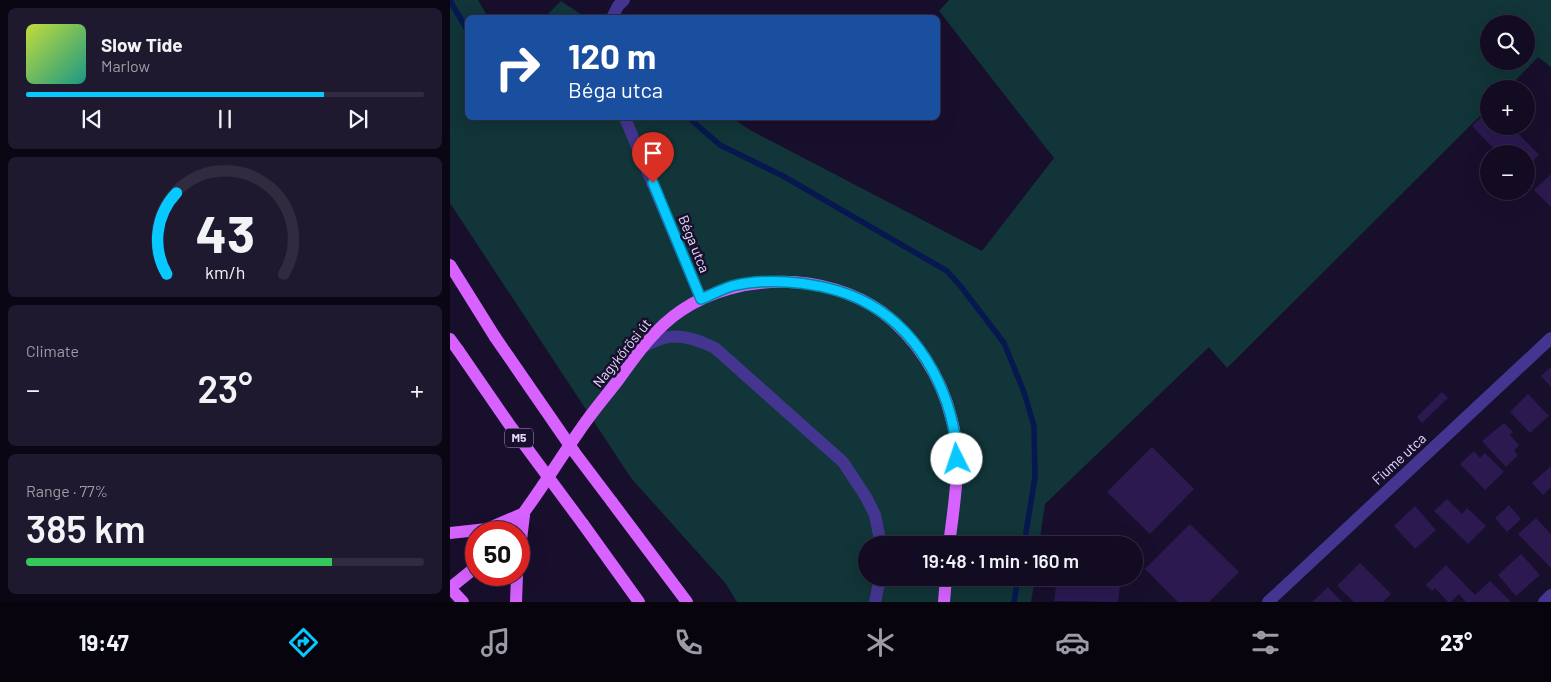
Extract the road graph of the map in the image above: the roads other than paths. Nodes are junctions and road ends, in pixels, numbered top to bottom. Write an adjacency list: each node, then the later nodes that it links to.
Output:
1 (624, 0): 2 (street)
2 (614, 15)
3 (626, 120): 5 (street, Béga utca)
4 (450, 265): 23 (main road, M5, bridge)
5 (701, 299): 8 (main road, Nagykőrösi út); 14 (main road, Nagykőrösi út)
6 (450, 338): 22 (main road, M5, bridge)
7 (1551, 338): 26 (street, Fiume utca)
8 (642, 347): 9 (main road, Nagykőrösi út); 13 (street)
9 (524, 513): 10 (main road, Nagykőrösi út); 11 (main road); 12 (main road)
10 (518, 521)
11 (523, 521)
12 (450, 533)
13 (879, 536)
14 (950, 536)
15 (465, 575): 20 (main road)
16 (517, 586): 21 (main road)
17 (878, 586): 24 (street)
18 (945, 586): 25 (main road)
19 (1551, 595): 27 (street)
20 (464, 602)
21 (516, 602)
22 (639, 602)
23 (687, 602)
24 (875, 602)
25 (944, 602)
26 (1268, 602)
27 (1544, 602)

